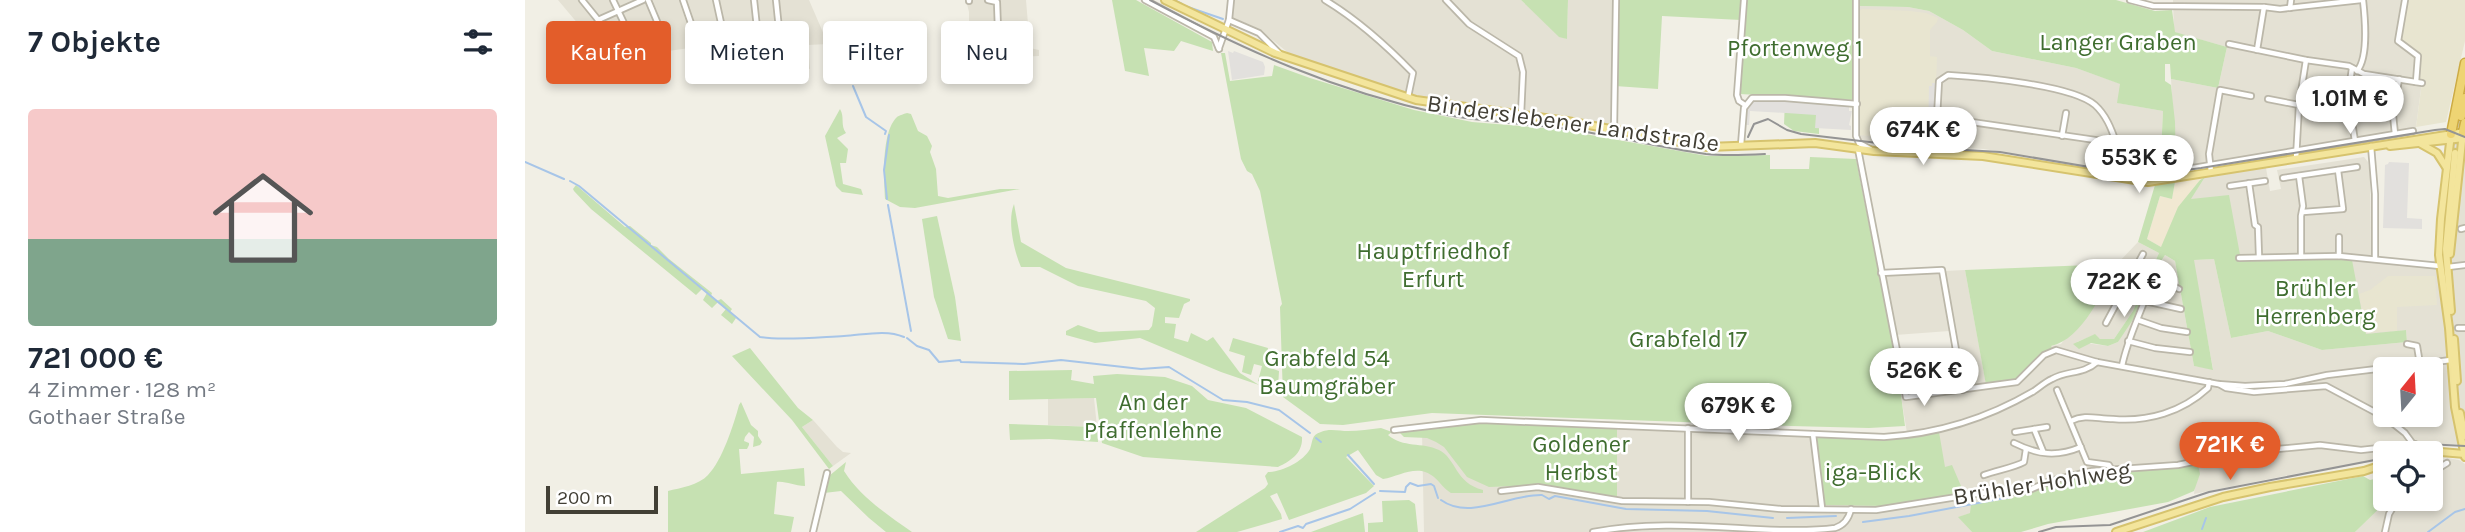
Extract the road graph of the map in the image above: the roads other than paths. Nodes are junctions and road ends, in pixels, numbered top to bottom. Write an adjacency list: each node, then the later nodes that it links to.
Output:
1 (582, 0): 26 (street)
2 (613, 0): 25 (street)
3 (646, 0): 25 (street); 28 (street)
4 (683, 0): 29 (street)
5 (716, 0): 30 (street)
6 (754, 0): 31 (street)
7 (776, 0): 32 (street)
8 (988, 0): 33 (street)
9 (1145, 0): 34 (street)
10 (1165, 0): 34 (main road, Binderslebener Landstraße)
11 (1231, 0): 27 (street)
12 (1325, 0): 44 (street)
13 (1446, 0): 51 (street)
14 (1616, 0): 53 (street)
15 (1744, 0): 48 (street)
16 (1856, 0): 47 (street)
17 (2130, 0): 22 (street)
18 (2268, 0): 23 (street)
19 (2291, 0): 24 (street)
20 (2362, 0): 24 (street); 40 (street)
21 (2405, 0): 41 (street)
22 (2264, 6): 23 (street); 36 (street)
23 (2274, 8): 24 (street)
24 (2290, 8)
25 (617, 10): 26 (street); 26 (street)
26 (598, 20)
27 (1229, 20): 34 (street); 37 (street)
28 (655, 21)
29 (688, 21)
30 (720, 21)
31 (757, 21)
32 (778, 21)
33 (998, 21)
34 (1226, 31): 37 (main road, Binderslebener Landstraße)
35 (2229, 44): 36 (street)
36 (2257, 50): 38 (street)
37 (1281, 56): 44 (main road, Binderslebener Landstraße)
38 (2306, 60): 40 (street); 49 (street)
39 (2465, 63): 57 (highway)
40 (2355, 69): 41 (street); 58 (street)
41 (2399, 79): 55 (street)
42 (2465, 85): 52 (highway)
43 (2251, 96): 69 (street)
44 (1408, 97): 51 (main road, Binderslebener Landstraße)
45 (2465, 98): 52 (highway)
46 (2268, 99): 49 (street)
47 (1857, 104): 48 (street); 64 (street)
48 (1745, 105): 61 (street)
49 (2299, 105): 66 (street)
50 (2066, 113): 56 (street)
51 (1521, 115): 53 (main road, Binderslebener Landstraße)
52 (2463, 128): 57 (main road, Binderslebener Landstraße); 86 (main road)
53 (1614, 130): 61 (main road, Binderslebener Landstraße)
54 (2413, 131): 55 (street, Binderslebener Landstraße)
55 (2395, 134): 58 (street, Binderslebener Landstraße)
56 (2062, 136): 59 (street); 59 (street)
57 (2450, 137): 60 (main road, Binderslebener Landstraße); 62 (main road, Binderslebener Landstraße); 68 (main road)
58 (2355, 141): 66 (street, Binderslebener Landstraße)
59 (2116, 143): 71 (street)
60 (2419, 144): 62 (main road, Binderslebener Landstraße); 68 (main road)
61 (1741, 146): 63 (main road, Binderslebener Landstraße)
62 (2371, 146): 66 (main road, Binderslebener Landstraße); 84 (street)
63 (1858, 149): 64 (main road, Binderslebener Landstraße); 88 (street)
64 (1874, 151): 71 (main road, Binderslebener Landstraße)
65 (2454, 153): 86 (main road)
66 (2295, 155): 69 (main road, Binderslebener Landstraße)
67 (2357, 167): 70 (street)
68 (2446, 167): 86 (main road)
69 (2210, 168): 71 (main road, Binderslebener Landstraße)
70 (2337, 170): 72 (street); 77 (street)
71 (2124, 176)
72 (2299, 176): 73 (street); 77 (street)
73 (2283, 178)
74 (2265, 181): 75 (street)
75 (2249, 183): 76 (street); 80 (street)
76 (2230, 186)
77 (2303, 212): 81 (street)
78 (2339, 237): 82 (street)
79 (2143, 254): 87 (street)
80 (2259, 256): 81 (street); 83 (street)
81 (2301, 256): 82 (street)
82 (2339, 256): 84 (street)
83 (2239, 258)
84 (2375, 259): 86 (street)
85 (2465, 265): 86 (street)
86 (2445, 266): 102 (main road); 113 (main road)
87 (2136, 270): 89 (street); 94 (street)
88 (1881, 273): 109 (street); 109 (street)
89 (2152, 280): 90 (street); 91 (street)
90 (2179, 289)
91 (2145, 301): 92 (street); 93 (street)
92 (2181, 309)
93 (2138, 320): 97 (street); 98 (street)
94 (2106, 323)
95 (2458, 328): 96 (street)
96 (2465, 328)
97 (2187, 332)
98 (2128, 341): 100 (street); 105 (street)
99 (2407, 344): 101 (street)
100 (2190, 352)
101 (2419, 357)
102 (2451, 360): 103 (street); 121 (main road)
103 (2443, 361)
104 (2097, 362): 105 (street); 109 (street); 120 (street)
105 (2122, 366): 107 (street)
106 (2373, 371): 108 (street)
107 (2209, 382): 108 (street); 112 (street)
108 (2218, 384): 111 (street)
109 (1963, 390)
110 (2057, 390): 112 (street)
111 (2373, 409)
112 (2071, 421): 124 (street)
113 (2464, 424): 121 (main road)
114 (2047, 427): 117 (street)
115 (2399, 427): 122 (street)
116 (1688, 428): 118 (street); 120 (street); 138 (street)
117 (2034, 429): 119 (street); 127 (street)
118 (1394, 430)
119 (2015, 432)
120 (1813, 434): 139 (street)
121 (2463, 438): 129 (main road); 130 (main road)
122 (2412, 441)
123 (2014, 443): 125 (street)
124 (2081, 447): 127 (street); 134 (street)
125 (2026, 449): 127 (street); 136 (street)
126 (2373, 449): 134 (street, Brühler Hohlweg)
127 (2043, 452)
128 (2443, 452): 129 (main road)
129 (2448, 452): 130 (main road)
130 (2465, 455)
131 (2447, 463): 132 (street)
132 (2443, 466)
133 (2373, 468): 144 (main road)
134 (2111, 469): 140 (street, Brühler Hohlweg)
135 (827, 473): 142 (street)
136 (1983, 475)
137 (1501, 491): 138 (street, Brühler Hohlweg)
138 (1688, 502): 139 (street, Brühler Hohlweg)
139 (1822, 508): 140 (street, Brühler Hohlweg)
140 (1851, 509): 143 (street)
141 (2391, 511): 145 (street)
142 (813, 532)
143 (1593, 532)
144 (2116, 532)
145 (2385, 532)

